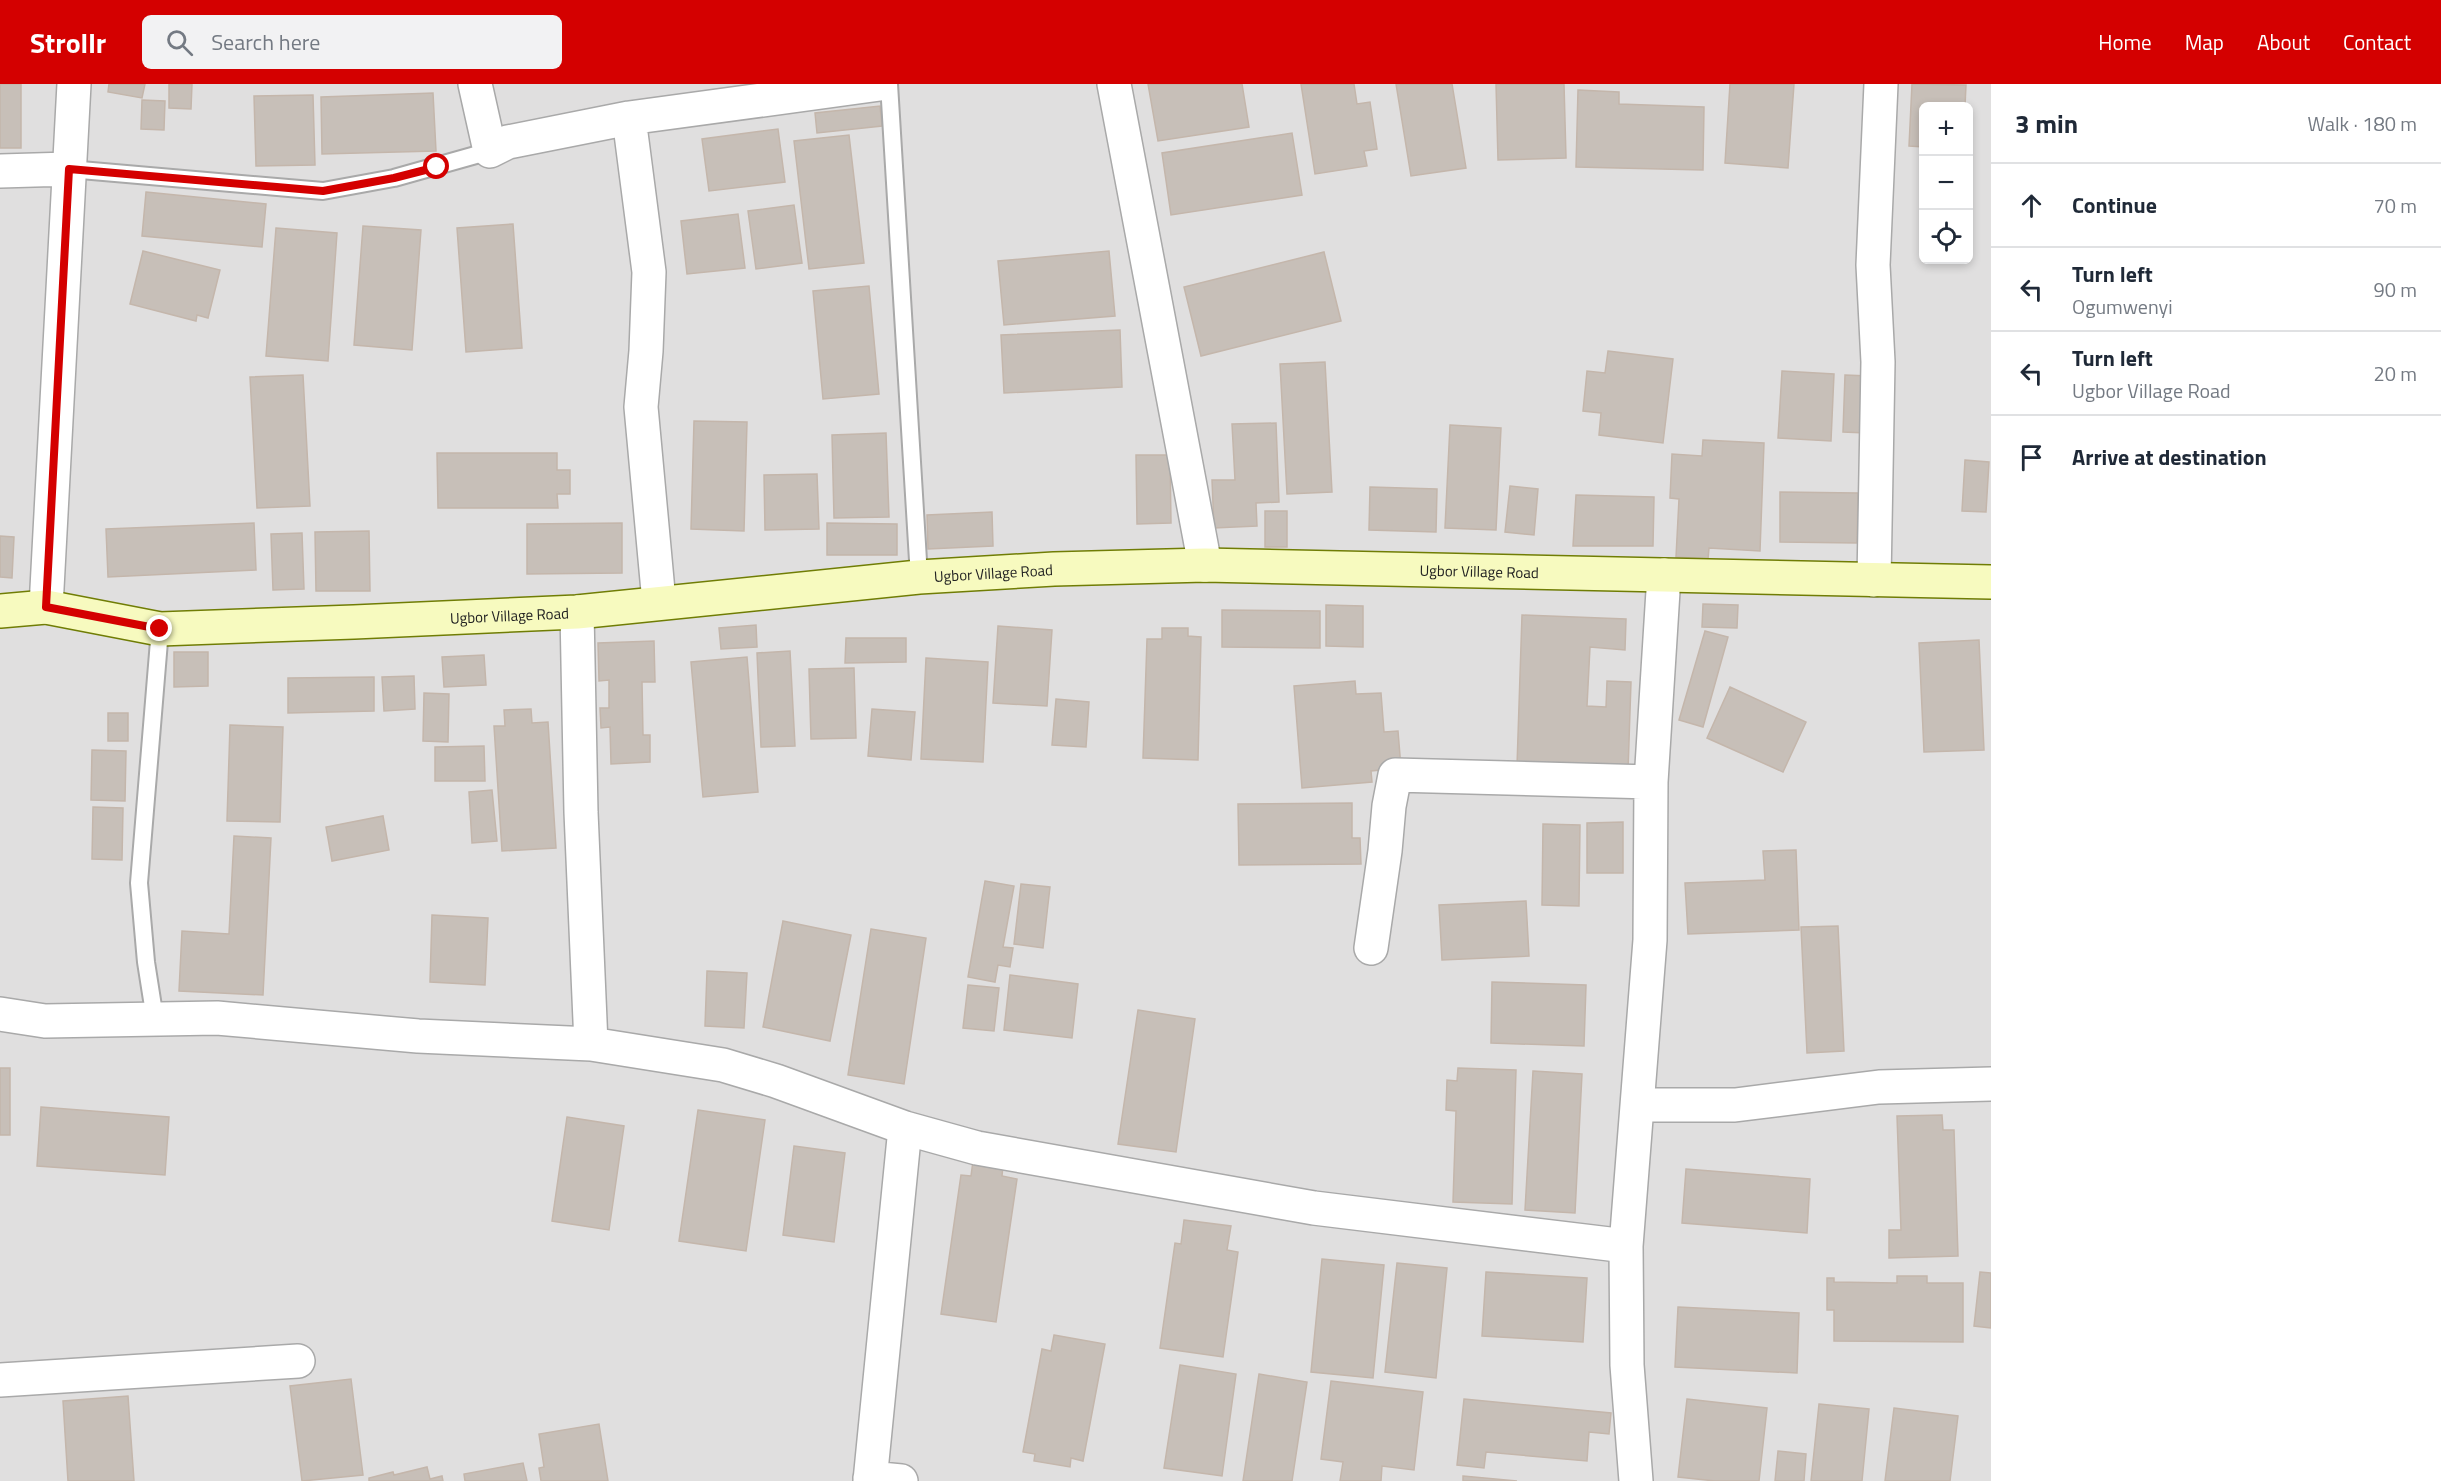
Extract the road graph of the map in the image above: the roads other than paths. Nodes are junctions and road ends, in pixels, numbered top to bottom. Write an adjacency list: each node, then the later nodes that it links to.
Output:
1 (74, 84): 9 (street)
2 (475, 84): 8 (street)
3 (880, 84): 7 (street)
4 (889, 84): 13 (lane)
5 (1114, 84): 11 (street)
6 (1881, 84): 14 (street)
7 (629, 118): 8 (street); 16 (street)
8 (490, 151): 9 (lane)
9 (69, 169): 10 (street); 17 (street)
10 (0, 171)
11 (1205, 565): 12 (street, Ugbor Village Road); 13 (street, Ugbor Village Road)
12 (1664, 575): 14 (street, Ugbor Village Road); 21 (street)
13 (919, 577): 16 (street, Ugbor Village Road)
14 (1874, 580): 15 (street, Ugbor Village Road)
15 (1991, 582)
16 (659, 602): 19 (street, Ugbor Village Road)
17 (46, 607): 18 (street, Ugbor Village Road); 20 (street, Ugbor Village Road)
18 (0, 611)
19 (577, 612): 20 (street, Ugbor Village Road); 25 (street)
20 (160, 629): 24 (lane)
21 (1651, 782): 22 (street); 27 (street)
22 (1371, 948)
23 (0, 1014): 24 (street)
24 (155, 1020): 25 (street)
25 (591, 1044): 28 (street)
26 (1991, 1084): 27 (street)
27 (1638, 1105): 29 (street)
28 (905, 1128): 29 (street); 32 (street)
29 (1626, 1246): 33 (street)
30 (298, 1361): 31 (street)
31 (0, 1380)
32 (880, 1480)
33 (1636, 1481)

